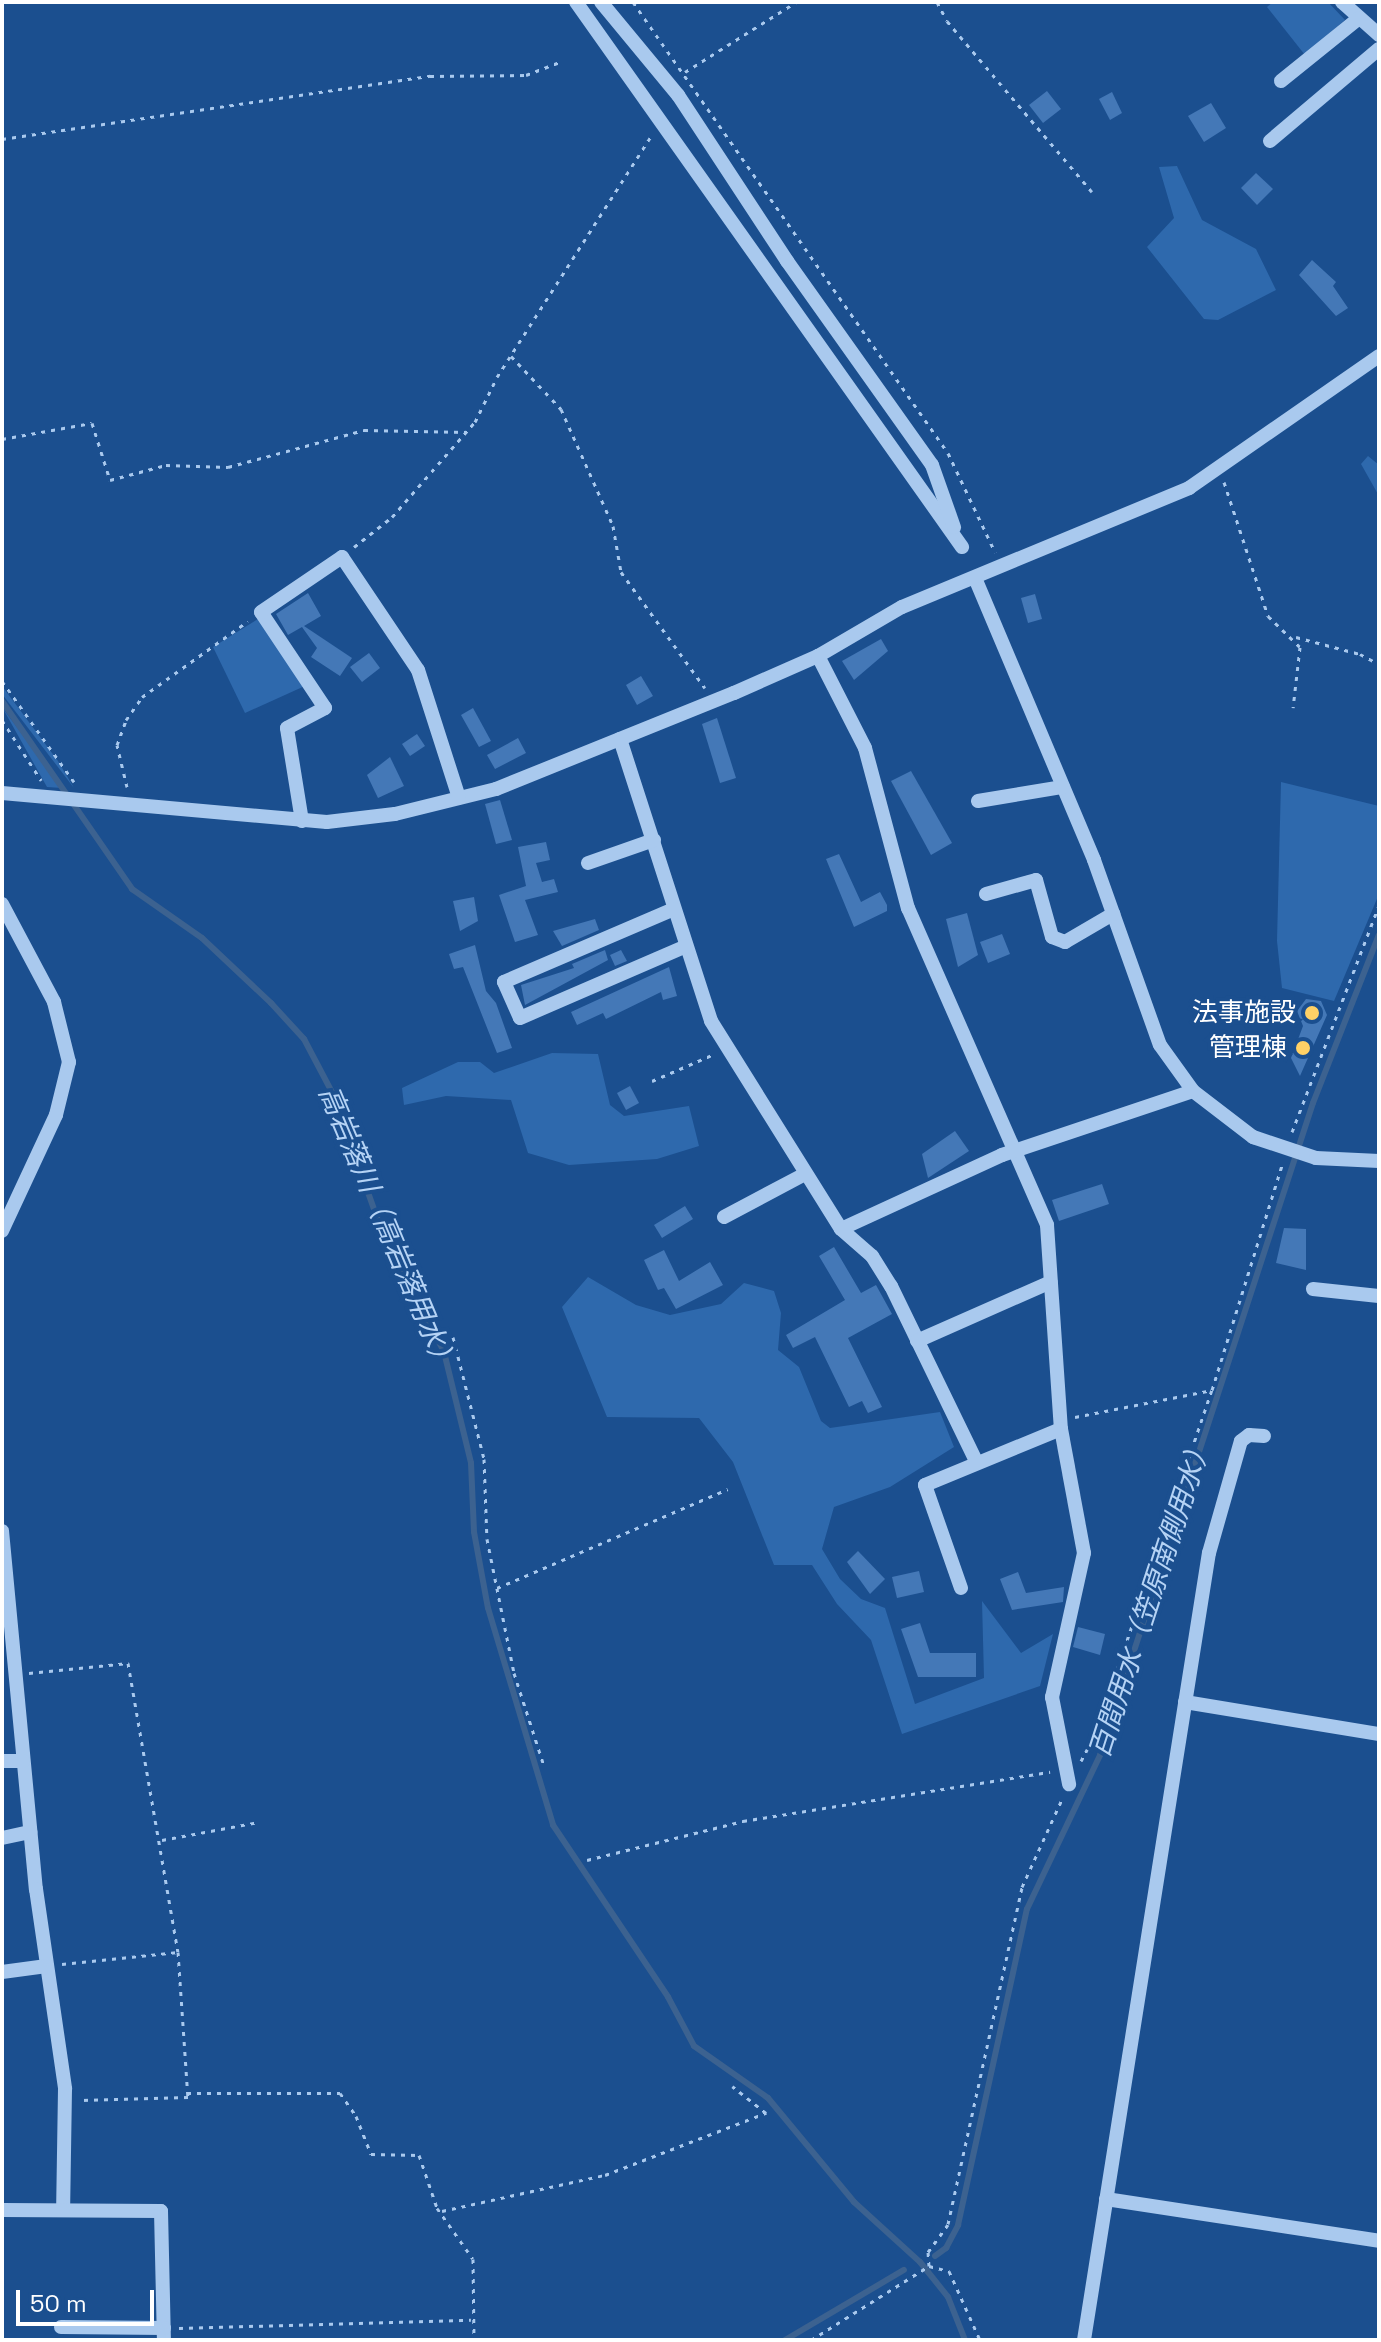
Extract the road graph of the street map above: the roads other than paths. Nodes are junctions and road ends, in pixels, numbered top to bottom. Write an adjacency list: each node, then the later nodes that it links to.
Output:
1 (576, 2): 2 (street)
2 (601, 2)
3 (1342, 2): 4 (street)
4 (1359, 18): 5 (street); 7 (street)
5 (1379, 35)
6 (1379, 49): 8 (street)
7 (1281, 81)
8 (1270, 141)
9 (1379, 356): 10 (street)
10 (975, 578): 11 (street); 13 (street)
11 (818, 656): 12 (street); 26 (street)
12 (620, 739): 15 (street); 18 (street)
13 (1063, 787): 16 (street); 23 (street)
14 (2, 793): 17 (street)
15 (459, 798): 17 (street); 17 (street)
16 (978, 801)
17 (302, 821)
18 (654, 840): 19 (street); 22 (street)
19 (588, 863)
20 (986, 894): 23 (street)
21 (2, 904): 31 (street)
22 (674, 909): 24 (street); 24 (street)
23 (1113, 914): 25 (street)
24 (686, 946): 28 (street)
25 (1193, 1091): 26 (street); 27 (street)
26 (1018, 1150): 30 (street); 32 (street)
27 (1379, 1161)
28 (805, 1174): 29 (street); 30 (street)
29 (724, 1217)
30 (841, 1229): 35 (street)
31 (2, 1231)
32 (1051, 1282): 35 (street); 36 (street)
33 (1313, 1289): 34 (street)
34 (1379, 1296)
35 (917, 1341): 38 (street)
36 (1060, 1424): 38 (street); 47 (street)
37 (1264, 1436): 43 (street)
38 (976, 1461): 41 (street)
39 (2, 1531): 40 (street)
40 (4, 1575): 42 (street)
41 (961, 1588)
42 (8, 1655): 46 (street)
43 (1185, 1702): 44 (street); 52 (street)
44 (1379, 1734)
45 (2, 1761): 46 (street)
46 (23, 1761): 48 (street)
47 (1067, 1777)
48 (30, 1832): 49 (street); 50 (street)
49 (2, 1838)
50 (47, 1966): 51 (street); 54 (street)
51 (2, 1972)
52 (1106, 2199): 55 (street); 58 (street)
53 (2, 2210): 54 (street)
54 (63, 2210): 57 (street)
55 (1379, 2241)
56 (61, 2327): 57 (street)
57 (164, 2334)
58 (1084, 2340)

